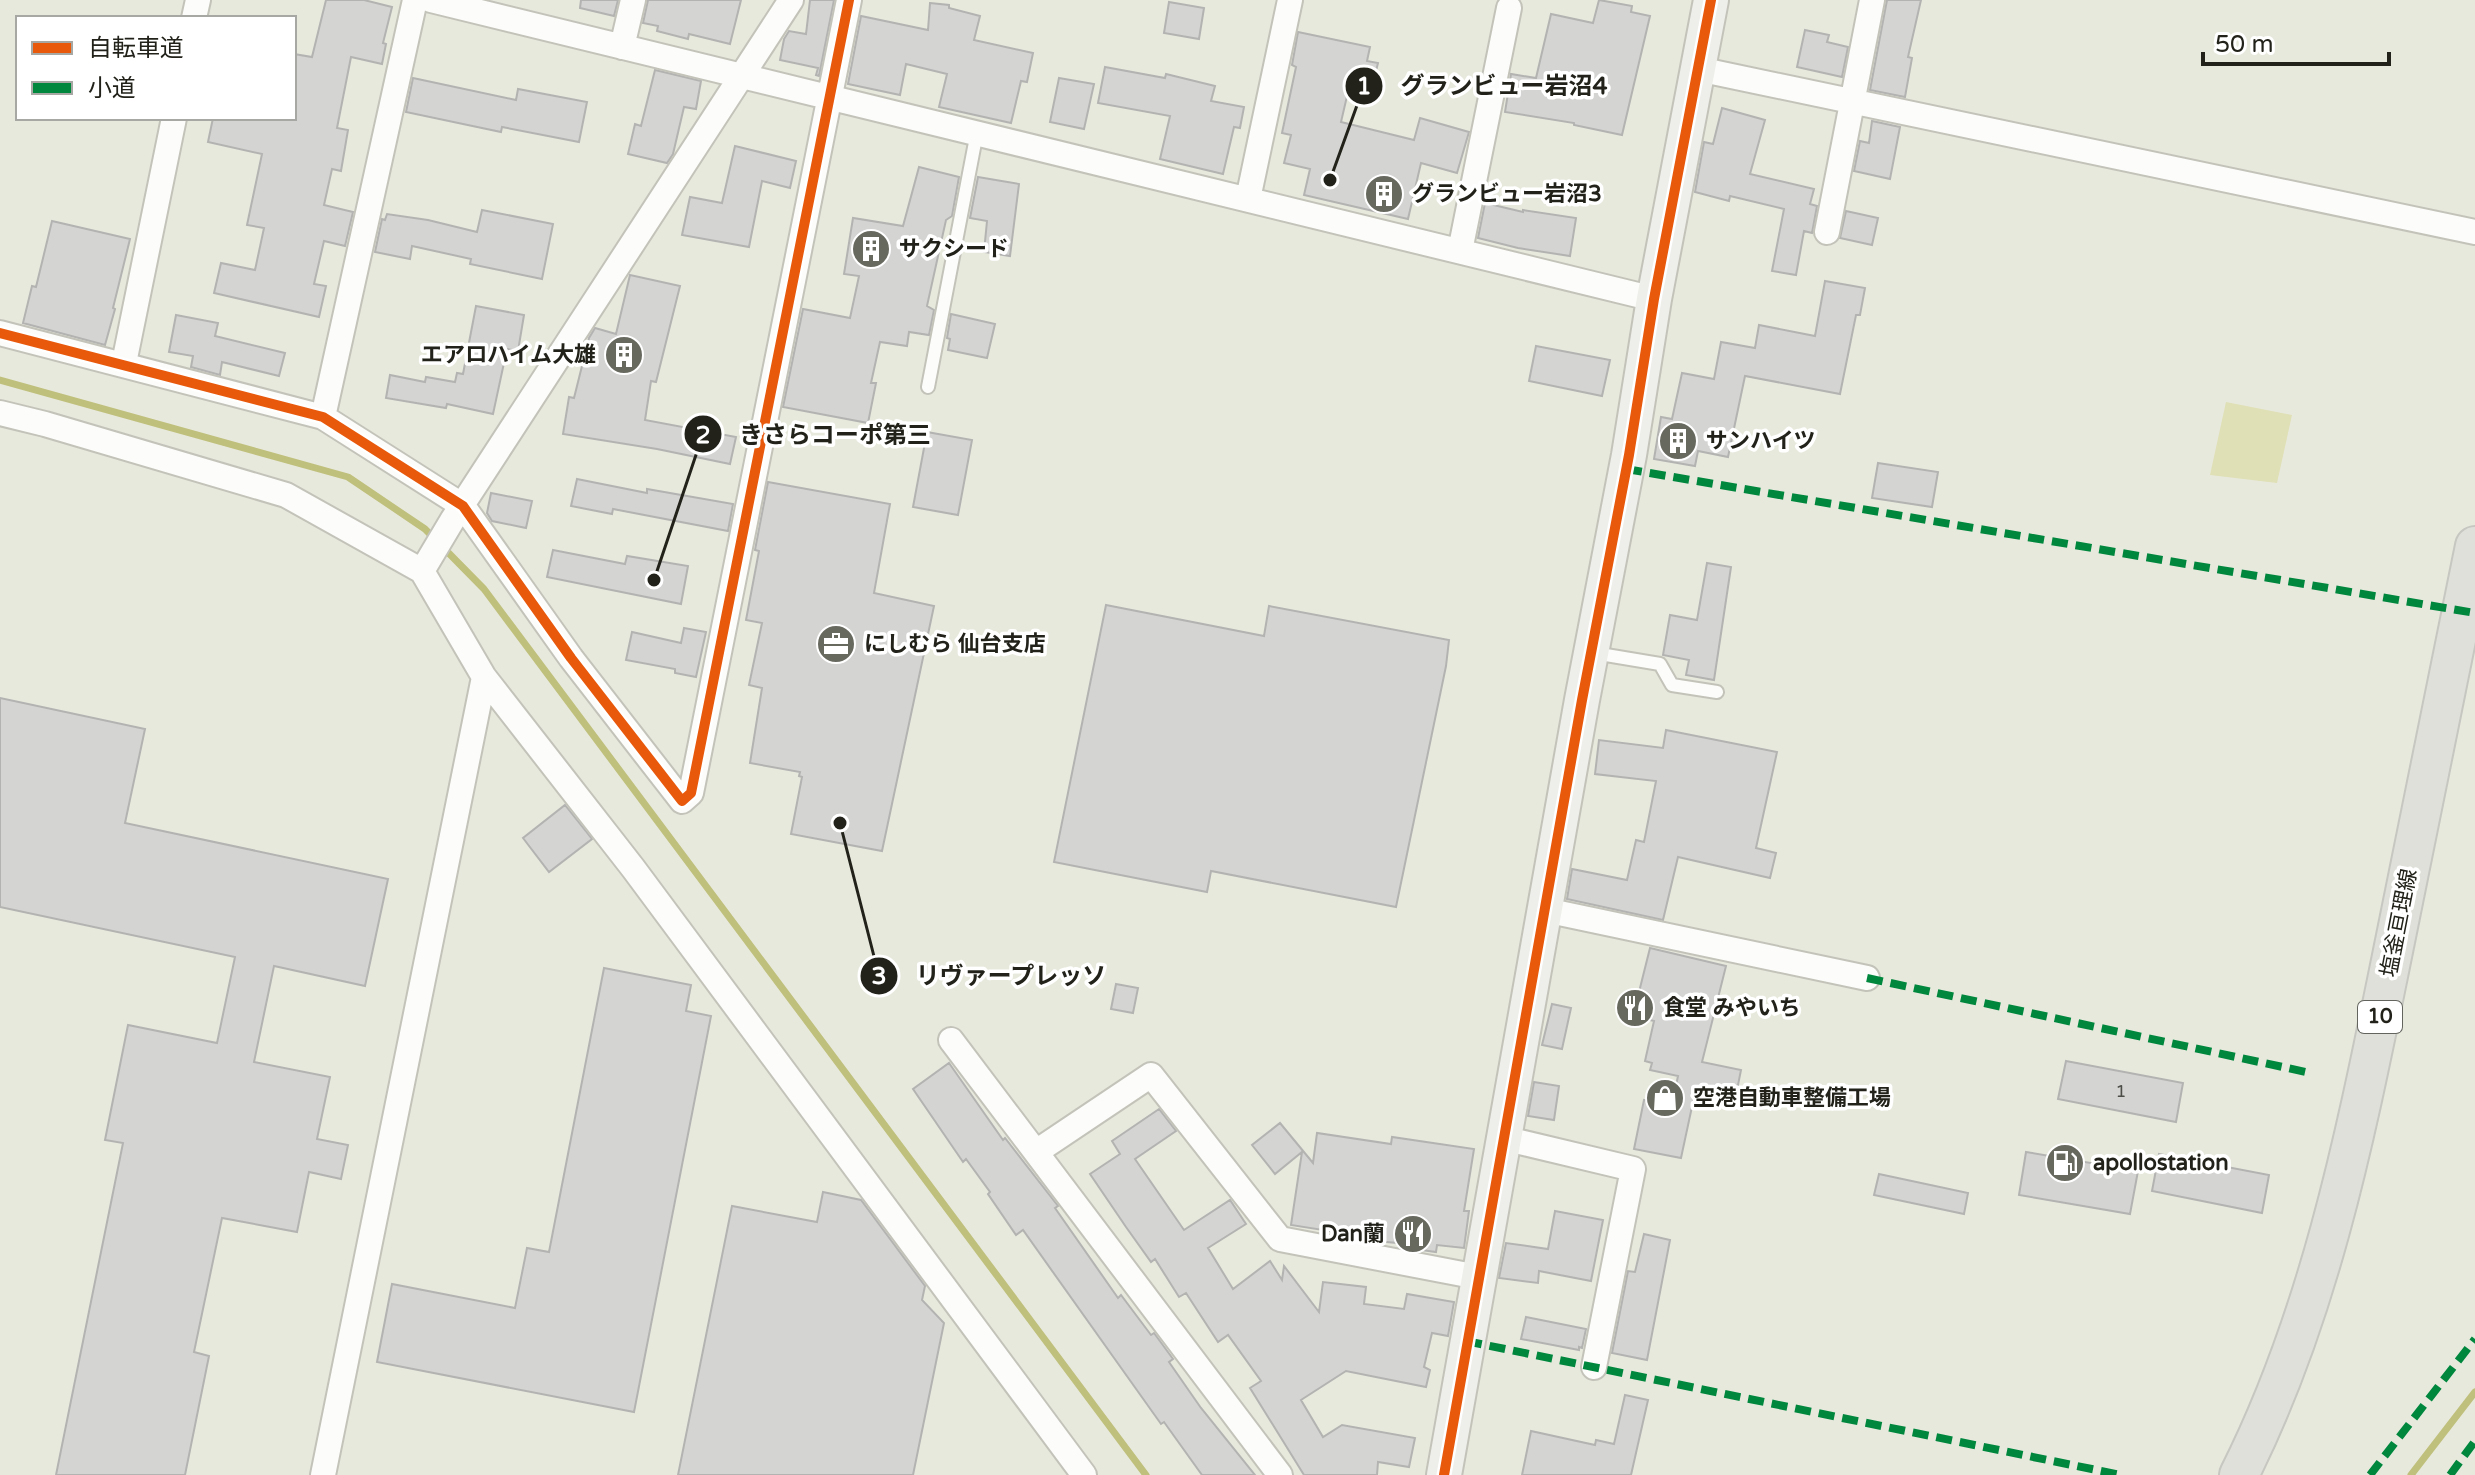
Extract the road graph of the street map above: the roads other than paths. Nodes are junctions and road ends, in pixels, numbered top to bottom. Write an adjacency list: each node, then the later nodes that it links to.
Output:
1 (415, 0): 26 (street)
2 (431, 0): 10 (street)
3 (633, 0): 10 (street)
4 (791, 0): 12 (street)
5 (849, 0): 13 (street)
6 (1290, 0): 17 (street)
7 (1711, 0): 11 (street)
8 (1872, 0): 14 (street)
9 (1509, 8): 20 (street)
10 (622, 47): 12 (street)
11 (1698, 69): 14 (street); 21 (street)
12 (740, 76): 13 (street); 27 (street)
13 (832, 96): 16 (street); 27 (street)
14 (1852, 100): 18 (street); 19 (street)
15 (174, 120): 23 (street)
16 (977, 132): 17 (street); 24 (lane)
17 (1248, 199): 20 (street)
18 (1827, 232)
19 (2475, 232)
20 (1460, 251): 21 (street)
21 (1654, 299): 30 (street)
22 (0, 333): 23 (street)
23 (124, 363): 26 (street)
24 (928, 387)
25 (0, 413): 29 (street)
26 (323, 417): 27 (street)
27 (458, 512): 29 (street)
28 (2475, 546): 44 (main road, 塩釜亘理線 / 10)
29 (422, 571): 31 (street)
30 (1591, 652): 32 (lane); 33 (street)
31 (484, 677): 40 (street); 41 (street)
32 (1717, 692)
33 (1545, 910): 34 (street); 36 (street)
34 (1867, 978)
35 (951, 1040): 37 (street)
36 (1503, 1138): 38 (street); 39 (street)
37 (1036, 1152): 38 (street); 42 (street)
38 (1478, 1277): 43 (street)
39 (1594, 1367)
40 (323, 1475)
41 (1084, 1475)
42 (1280, 1475)
43 (1444, 1475)
44 (2239, 1475)

